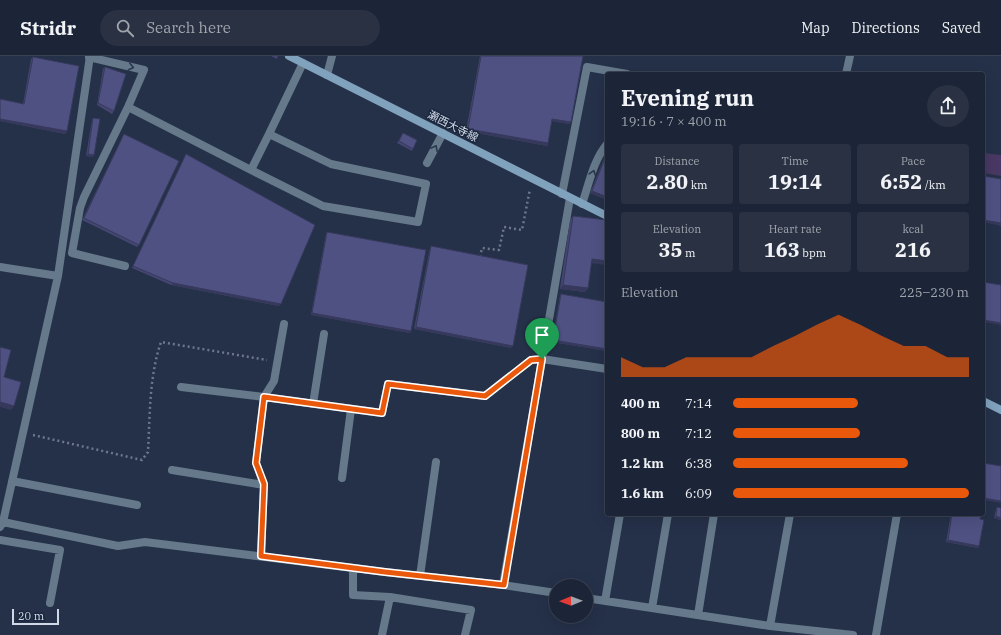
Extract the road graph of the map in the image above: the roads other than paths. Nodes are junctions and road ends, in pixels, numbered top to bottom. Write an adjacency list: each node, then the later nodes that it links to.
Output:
1 (87, 56): 9 (street, one-way to 9); 21 (street)
2 (289, 56): 5 (main road, 瀬西大寺線)
3 (332, 56): 8 (street)
4 (850, 56): 7 (street)
5 (303, 63): 8 (main road, 瀬西大寺線); 11 (street)
6 (616, 72): 15 (street)
7 (846, 72)
8 (327, 75): 10 (main road, 瀬西大寺線)
9 (128, 107): 14 (street); 19 (street)
10 (443, 133): 13 (street, one-way to 10); 15 (main road, 瀬西大寺線)
11 (269, 134): 14 (street); 14 (street)
12 (605, 146): 17 (street, one-way to 12)
13 (427, 163)
14 (251, 170)
15 (562, 194): 16 (main road, 瀬西大寺線)
16 (570, 198): 17 (main road, 瀬西大寺線); 24 (street)
17 (582, 204): 18 (main road, 瀬西大寺線)
18 (605, 215)
19 (125, 266)
20 (0, 267): 21 (street)
21 (58, 276): 35 (street)
22 (284, 324): 27 (street)
23 (324, 334): 29 (street)
24 (542, 359): 25 (street); 30 (street); 48 (street)
25 (605, 369)
26 (181, 387): 27 (street)
27 (264, 397): 29 (street); 36 (street)
28 (985, 402): 31 (main road)
29 (313, 404): 30 (street)
30 (351, 409): 34 (street)
31 (1001, 410)
32 (436, 462): 47 (street)
33 (172, 470): 36 (street)
34 (342, 478)
35 (12, 481): 37 (street); 43 (street)
36 (264, 484): 45 (street)
37 (137, 505)
38 (620, 516): 52 (street)
39 (668, 516): 54 (street)
40 (714, 516): 55 (street)
41 (790, 516): 56 (street)
42 (897, 516): 60 (street)
43 (1, 523): 45 (street)
44 (0, 540): 53 (street)
45 (261, 556): 46 (street)
46 (353, 568): 47 (street); 50 (street)
47 (420, 576): 48 (street)
48 (504, 585): 49 (street)
49 (549, 592)
50 (390, 597): 57 (street); 58 (street)
51 (593, 599): 52 (street)
52 (605, 601): 54 (street)
53 (50, 603)
54 (652, 608): 55 (street)
55 (698, 615): 56 (street)
56 (770, 626): 59 (street)
57 (382, 635)
58 (465, 635)
59 (853, 635)
60 (876, 635)

